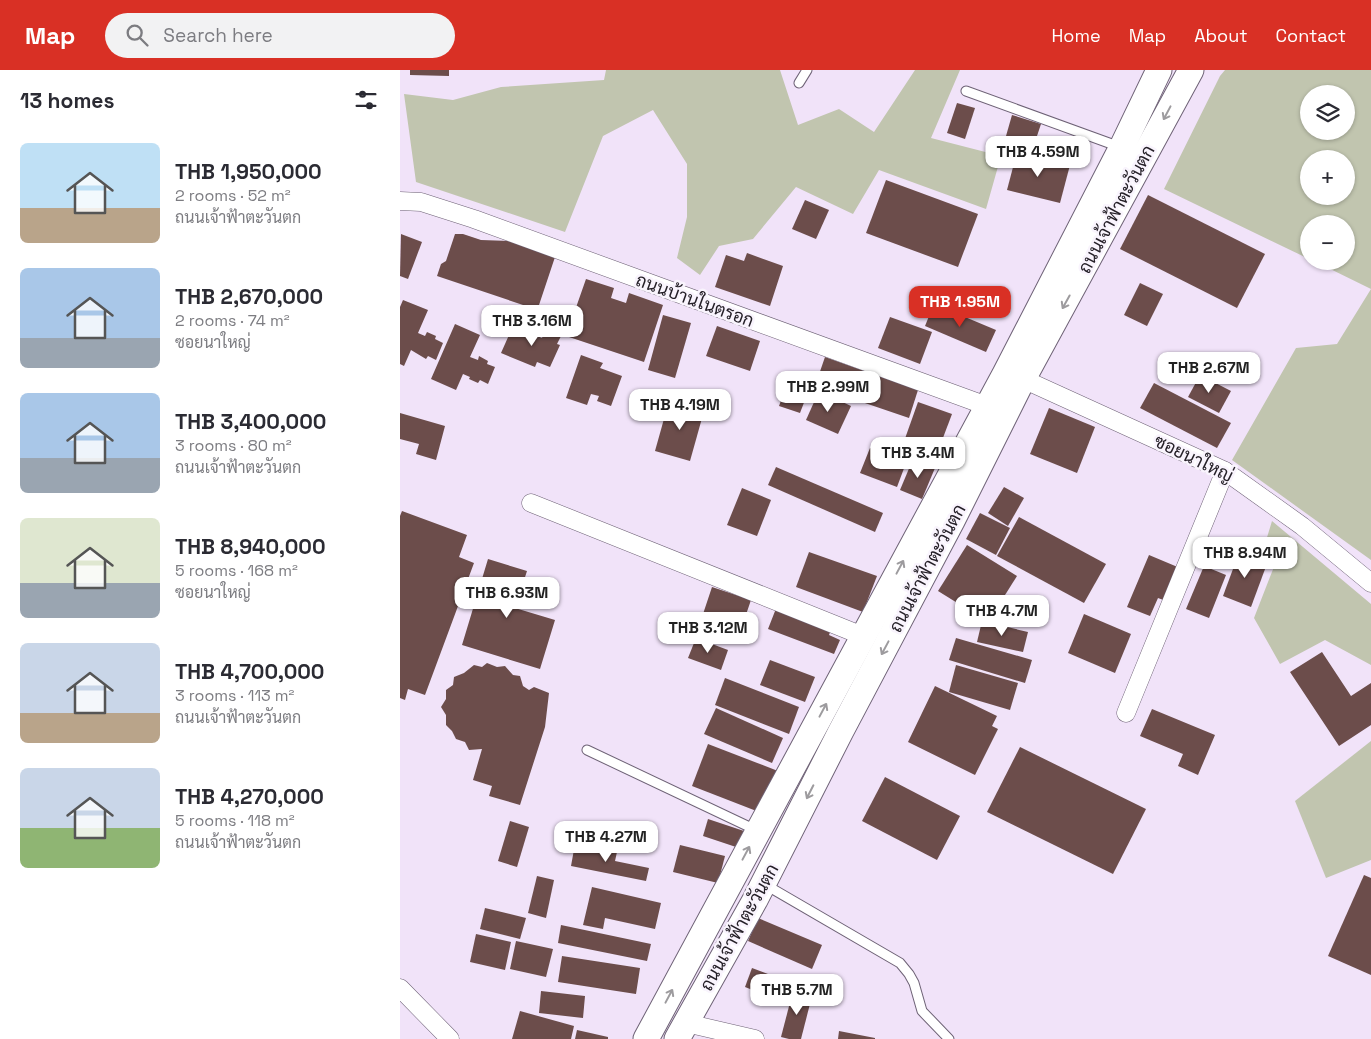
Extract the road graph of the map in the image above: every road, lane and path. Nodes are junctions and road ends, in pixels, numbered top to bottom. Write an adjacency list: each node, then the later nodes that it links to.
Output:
1 (807, 70): 4 (lane)
2 (1159, 70): 6 (main road, ถนนเจ้าฟ้าตะวันตก)
3 (1191, 70): 8 (main road, ถนนเจ้าฟ้าตะวันตก, one-way to 8)
4 (799, 83)
5 (966, 91): 6 (lane)
6 (1122, 148): 9 (main road, ถนนเจ้าฟ้าตะวันตก)
7 (400, 201): 9 (street, ถนนบ้านในตรอก)
8 (1023, 379): 10 (street, ซอยนาใหญ่); 17 (main road, ถนนเจ้าฟ้าตะวันตก, one-way to 17)
9 (987, 406): 13 (main road, ถนนเจ้าฟ้าตะวันตก, one-way to 9)
10 (1225, 471): 12 (street, ซอยนาใหญ่); 14 (street)
11 (531, 503): 13 (street)
12 (1371, 583)
13 (863, 636): 16 (main road, ถนนเจ้าฟ้าตะวันตก, one-way to 13)
14 (1126, 714)
15 (587, 750): 16 (lane)
16 (758, 831): 21 (main road, ถนนเจ้าฟ้าตะวันตก, one-way to 16)
17 (764, 884): 19 (main road, ถนนเจ้าฟ้าตะวันตก); 23 (lane)
18 (400, 988): 20 (street)
19 (682, 1031): 22 (street)
20 (450, 1039)
21 (646, 1039)
22 (755, 1039)
23 (949, 1039)

